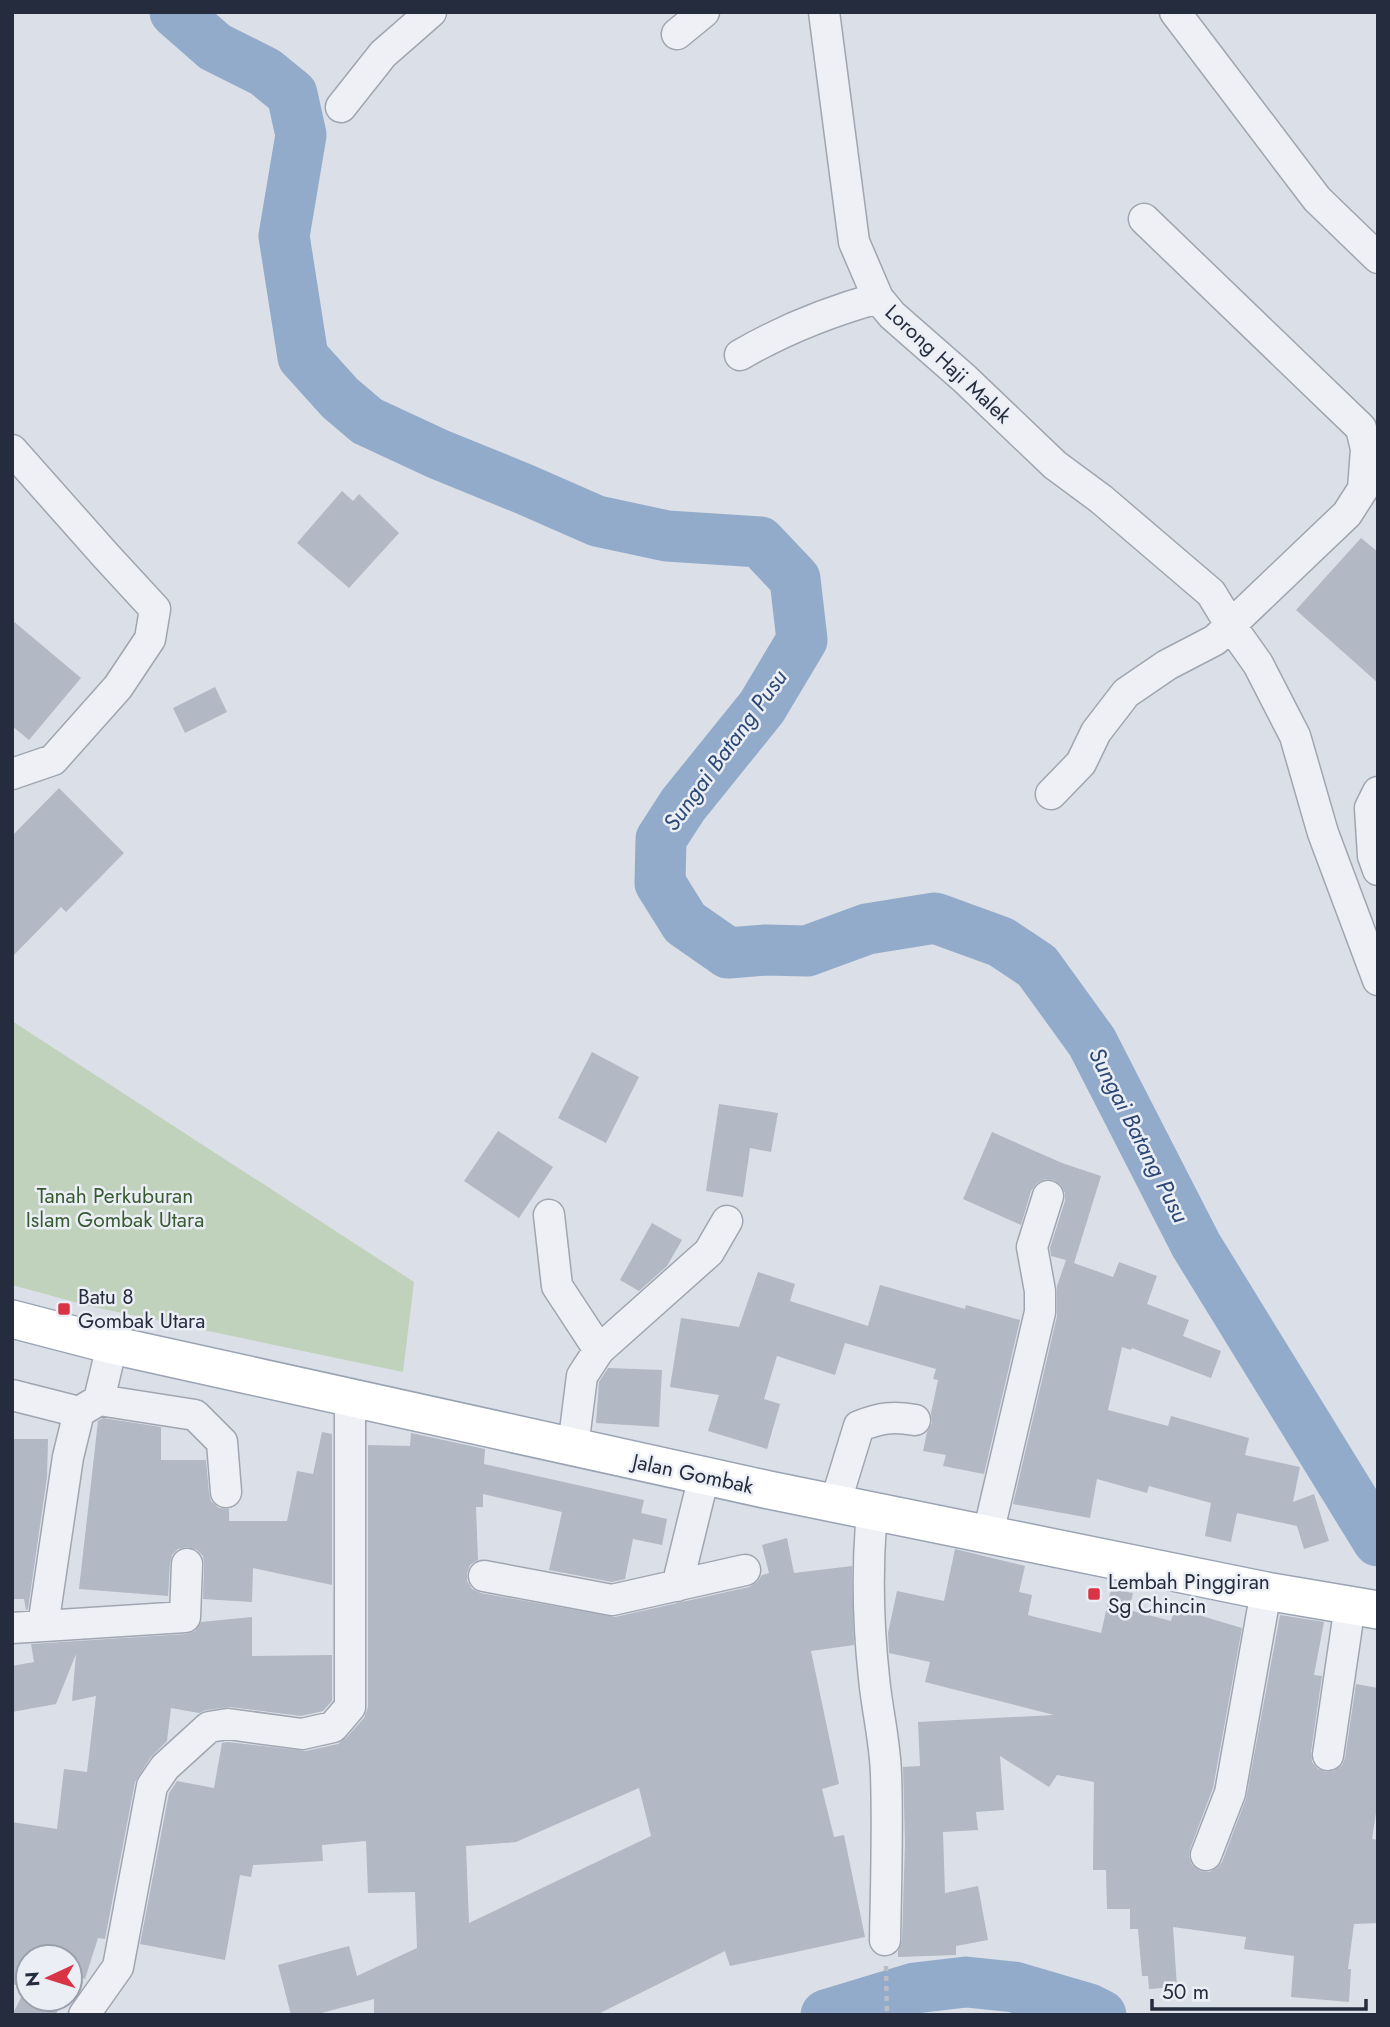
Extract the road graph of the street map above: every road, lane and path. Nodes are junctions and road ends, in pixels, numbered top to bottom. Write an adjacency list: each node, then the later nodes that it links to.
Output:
1 (430, 12): 6 (street)
2 (704, 12): 5 (street)
3 (824, 12): 9 (street, Lorong Haji Malek)
4 (1175, 12): 8 (street)
5 (677, 34)
6 (341, 107)
7 (1144, 219): 12 (street)
8 (1378, 258)
9 (878, 298): 10 (street); 12 (street, Lorong Haji Malek)
10 (740, 355)
11 (12, 450): 13 (street)
12 (1231, 626): 15 (street); 17 (street, Lorong Haji Malek)
13 (12, 774)
14 (1378, 792): 16 (street)
15 (1051, 794)
16 (1378, 870)
17 (1378, 980)
18 (1048, 1196): 33 (street)
19 (549, 1215): 23 (street)
20 (727, 1221): 23 (street)
21 (12, 1319): 22 (main road, Jalan Gombak)
22 (112, 1345): 25 (main road, Jalan Gombak); 26 (street)
23 (599, 1350): 28 (street)
24 (12, 1395): 26 (street)
25 (350, 1397): 28 (main road, Jalan Gombak); 45 (street)
26 (89, 1406): 30 (street); 40 (street)
27 (915, 1420): 31 (street)
28 (573, 1447): 29 (main road, Jalan Gombak)
29 (704, 1476): 31 (main road, Jalan Gombak); 37 (street)
30 (226, 1492)
31 (835, 1504): 32 (main road, Jalan Gombak)
32 (872, 1511): 33 (main road, Jalan Gombak); 44 (street)
33 (988, 1534): 38 (main road, Jalan Gombak)
34 (187, 1564): 40 (street)
35 (745, 1570): 37 (street)
36 (484, 1576): 37 (street)
37 (677, 1586)
38 (1266, 1591): 39 (main road, Jalan Gombak); 43 (street)
39 (1364, 1608): 42 (street)
40 (43, 1626): 41 (street)
41 (12, 1628)
42 (1328, 1755)
43 (1206, 1855)
44 (885, 1940): 46 (path)
45 (84, 2015)
46 (887, 2015)

